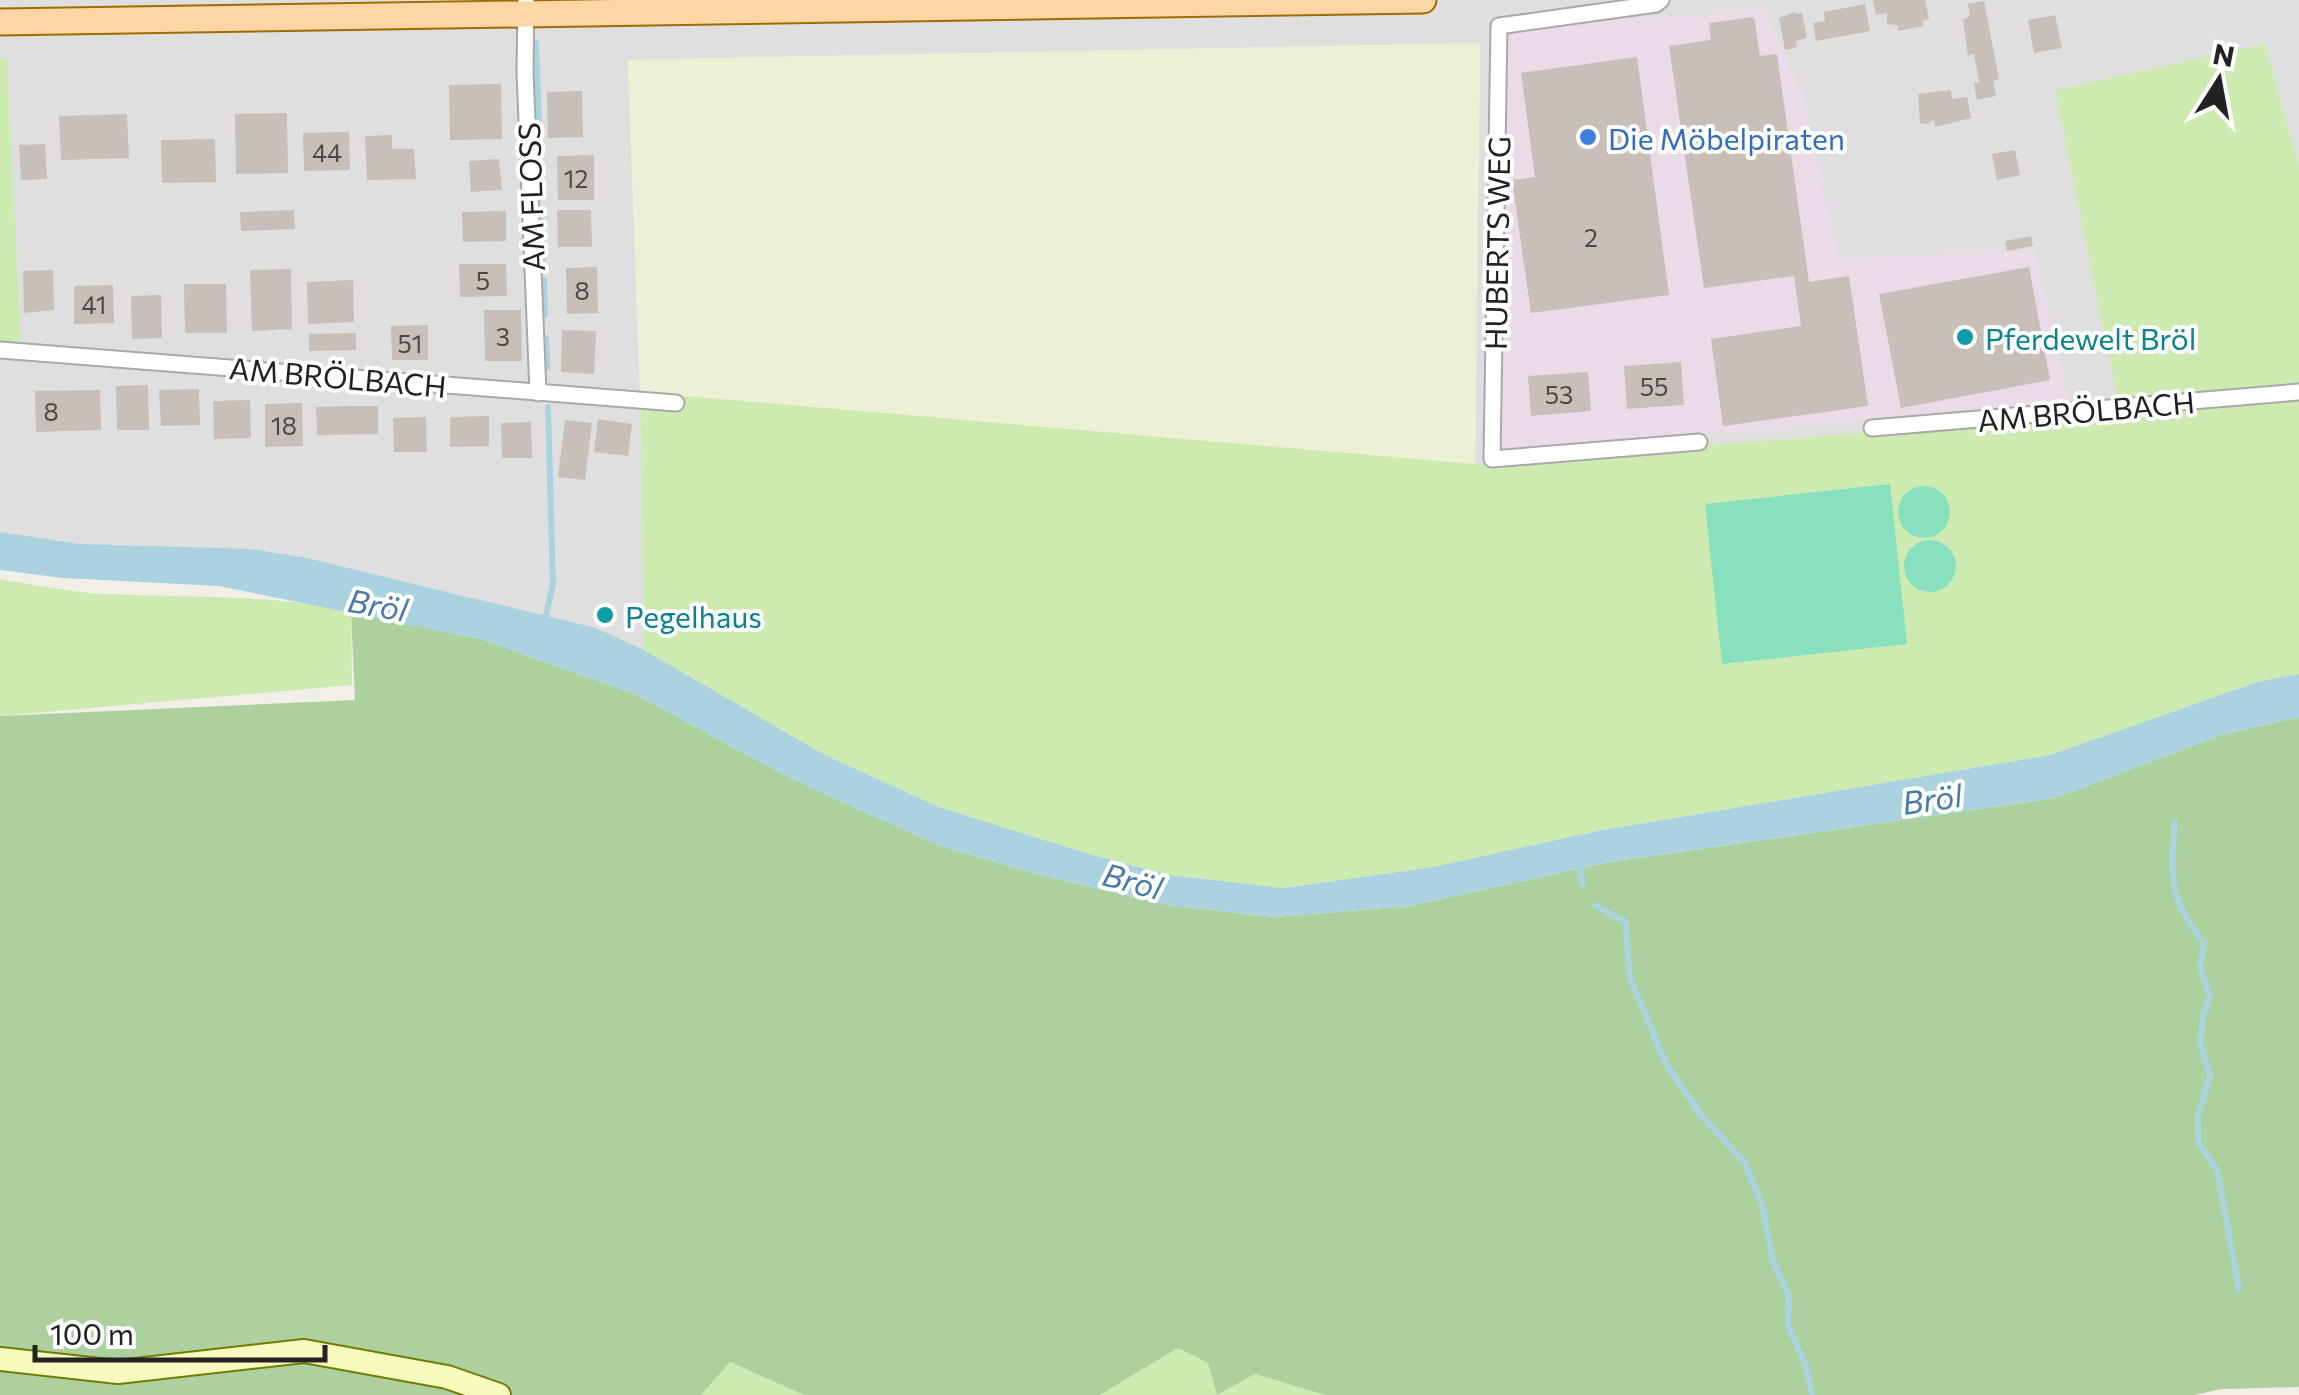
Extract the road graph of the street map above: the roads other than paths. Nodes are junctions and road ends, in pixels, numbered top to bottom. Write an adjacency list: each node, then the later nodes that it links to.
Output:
1 (1423, 0): 3 (main road)
2 (1661, 0): 11 (street, HUBERTS WEG)
3 (526, 7): 4 (main road); 8 (street, AM FLOSS)
4 (137, 10): 5 (main road)
5 (0, 22)
6 (0, 350): 8 (street, AM BRÖLBACH)
7 (2299, 392): 10 (street, AM BRÖLBACH)
8 (538, 393): 9 (street, AM BRÖLBACH)
9 (676, 404)
10 (1872, 428)
11 (1699, 442)
12 (0, 1358): 13 (street)
13 (499, 1395)

